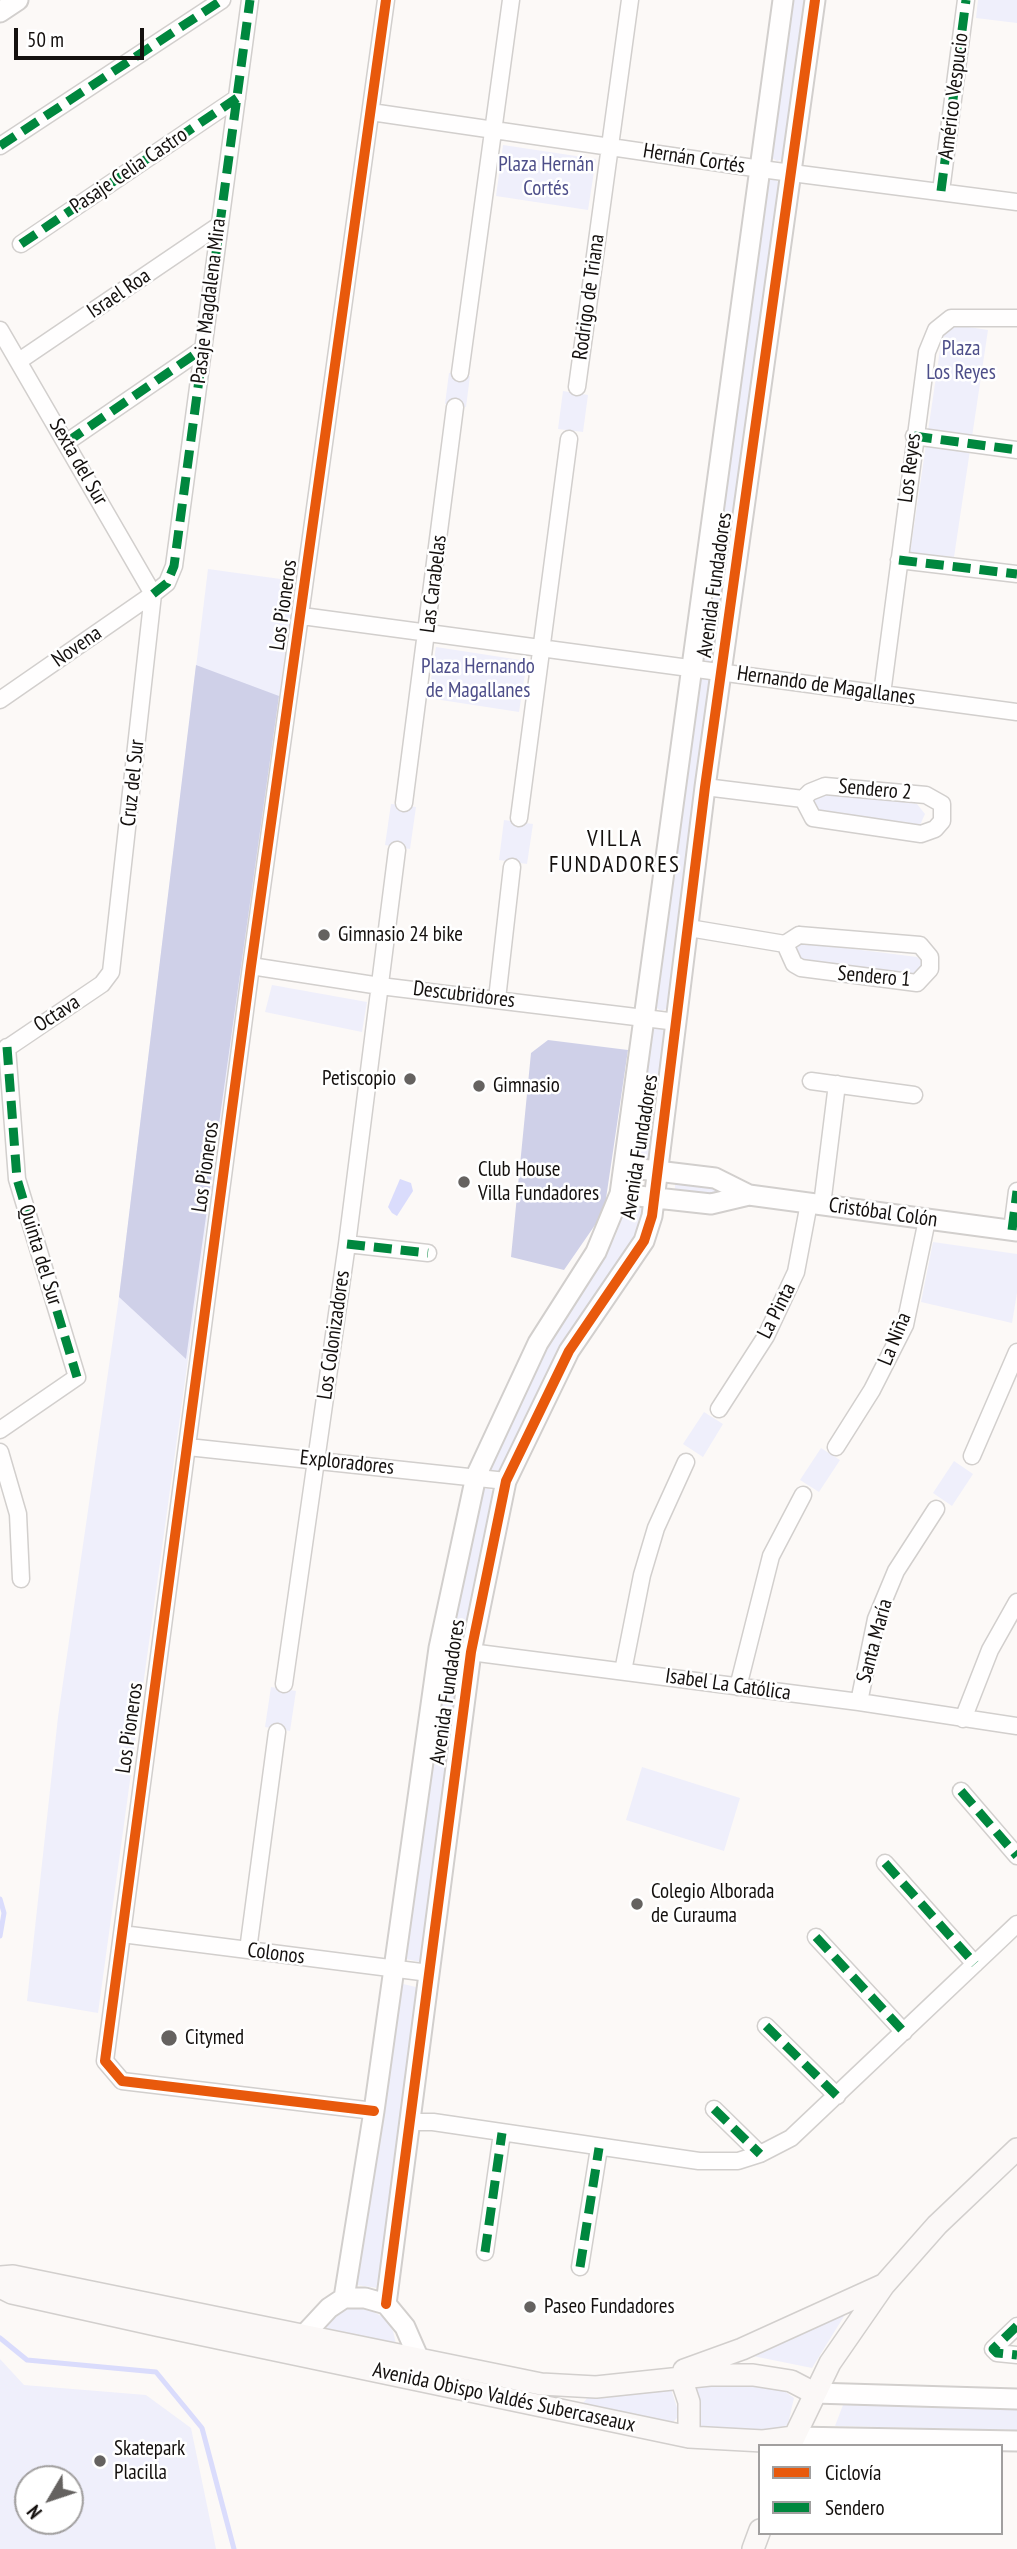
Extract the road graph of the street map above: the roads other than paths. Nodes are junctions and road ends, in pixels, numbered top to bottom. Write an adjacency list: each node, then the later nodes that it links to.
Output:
1 (18, 0): 10 (street)
2 (222, 0): 15 (street)
3 (250, 0): 11 (street, Pasaje Magdalena Mira)
4 (386, 0): 12 (street, Los Pioneros)
5 (511, 0): 13 (street)
6 (630, 0): 14 (street, Rodrigo de Triana)
7 (783, 0): 16 (street, Avenida Fundadores)
8 (815, 0): 17 (street, Avenida Fundadores)
9 (966, 0): 18 (street, Américo Vespucio)
10 (0, 12)
11 (237, 98): 20 (street, Pasaje Magdalena Mira); 21 (street, Pasaje Celia Castro)
12 (371, 112): 13 (street, Hernán Cortés); 36 (street, Los Pioneros)
13 (491, 129): 14 (street, Hernán Cortés); 26 (street)
14 (609, 145): 16 (street, Hernán Cortés); 27 (street, Rodrigo de Triana)
15 (0, 146)
16 (761, 169): 17 (street, Hernán Cortés); 39 (street, Avenida Fundadores)
17 (791, 173): 18 (street, Hernán Cortés); 40 (street, Avenida Fundadores)
18 (941, 191): 19 (street, Hernán Cortés)
19 (1017, 202)
20 (218, 226): 24 (street, Pasaje Magdalena Mira); 25 (street, Israel Roa)
21 (21, 244)
22 (1017, 318): 29 (street, Los Reyes)
23 (0, 330): 25 (street, Sexta del Sur)
24 (204, 348): 31 (street); 35 (street, Pasaje Magdalena Mira)
25 (19, 361): 31 (street, Sexta del Sur)
26 (460, 373)
27 (577, 387)
28 (455, 407): 37 (street, Las Carabelas)
29 (915, 436): 32 (street); 33 (street, Los Reyes)
30 (569, 439): 38 (street)
31 (67, 442): 35 (street, Sexta del Sur)
32 (1017, 450)
33 (899, 560): 34 (street); 41 (street, Los Reyes)
34 (1017, 574)
35 (153, 594): 42 (street, Novena); 53 (street, Cruz del Sur)
36 (302, 616): 37 (street, Hernando de Magallanes); 52 (street, Los Pioneros)
37 (428, 634): 38 (street, Hernando de Magallanes); 46 (street, Las Carabelas)
38 (542, 649): 39 (street, Hernando de Magallanes); 47 (street)
39 (691, 668): 40 (street, Hernando de Magallanes); 56 (street, Avenida Fundadores)
40 (723, 673): 41 (street, Hernando de Magallanes); 44 (street, Avenida Fundadores)
41 (882, 694): 43 (street, Hernando de Magallanes)
42 (0, 700)
43 (1017, 712)
44 (705, 787): 45 (street, Sendero 2); 50 (street, Avenida Fundadores)
45 (803, 799): 45 (street, Sendero 2)
46 (404, 803)
47 (519, 818)
48 (397, 850): 54 (street)
49 (512, 867): 55 (street)
50 (689, 928): 51 (street, Sendero 1); 57 (street, Avenida Fundadores)
51 (786, 944): 51 (street, Sendero 1)
52 (251, 966): 54 (street, Descubridores); 76 (street, Los Pioneros)
53 (111, 972): 58 (street, Octava)
54 (380, 986): 55 (street, Descubridores); 71 (street, Los Colonizadores)
55 (497, 999): 56 (street, Descubridores)
56 (645, 1018): 57 (street, Descubridores); 62 (street, Avenida Fundadores)
57 (677, 1022): 63 (street, Avenida Fundadores)
58 (3, 1050): 75 (street, Quinta del Sur)
59 (811, 1081): 60 (street)
60 (837, 1084): 61 (street); 68 (street, La Pinta)
61 (914, 1095)
62 (624, 1167): 63 (street, Cristóbal Colón); 65 (street, Avenida Fundadores)
63 (659, 1171): 66 (street, Cristóbal Colón); 67 (street, Avenida Fundadores)
64 (1017, 1191): 70 (street)
65 (620, 1194): 67 (street, Cristóbal Colón); 82 (street, Avenida Fundadores)
66 (749, 1195): 67 (street, Cristóbal Colón); 68 (street, Cristóbal Colón)
67 (655, 1199): 83 (street, Avenida Fundadores)
68 (815, 1204): 69 (street, Cristóbal Colón); 74 (street, La Pinta)
69 (927, 1220): 70 (street, Cristóbal Colón); 77 (street, La Niña)
70 (1015, 1231)
71 (347, 1244): 72 (street); 80 (street, Los Colonizadores)
72 (428, 1253)
73 (1017, 1352): 79 (street)
74 (719, 1409)
75 (0, 1430)
76 (188, 1447): 80 (street, Exploradores); 101 (street, Los Pioneros)
77 (835, 1447)
78 (0, 1452): 86 (street)
79 (972, 1456)
80 (315, 1460): 82 (street, Exploradores); 91 (street, Los Colonizadores)
81 (685, 1462): 90 (street)
82 (476, 1476): 83 (street, Exploradores); 88 (street, Avenida Fundadores)
83 (506, 1481): 89 (street, Avenida Fundadores)
84 (803, 1495): 92 (street)
85 (936, 1508): 93 (street, Santa María)
86 (21, 1579)
87 (1017, 1602): 94 (street)
88 (439, 1648): 89 (street, Isabel La Católica); 105 (street, Avenida Fundadores)
89 (471, 1652): 90 (street, Isabel La Católica); 106 (street, Avenida Fundadores)
90 (622, 1671): 92 (street, Isabel La Católica)
91 (284, 1684)
92 (738, 1687): 93 (street, Isabel La Católica)
93 (859, 1702): 94 (street, Isabel La Católica)
94 (963, 1719): 95 (street, Isabel La Católica)
95 (1017, 1726)
96 (277, 1732): 103 (street)
97 (961, 1791): 98 (street)
98 (1017, 1856)
99 (885, 1863): 104 (street)
100 (1017, 1924): 104 (street)
101 (122, 1934): 103 (street, Colonos); 111 (street, Los Pioneros)
102 (816, 1937): 108 (street)
103 (248, 1950): 105 (street, Colonos)
104 (975, 1964): 108 (street)
105 (395, 1969): 106 (street, Colonos); 111 (street, Avenida Fundadores)
106 (429, 1973): 112 (street, Avenida Fundadores)
107 (766, 2026): 109 (street)
108 (904, 2032): 109 (street)
109 (837, 2096): 116 (street)
110 (714, 2109): 116 (street)
111 (374, 2111): 122 (street, Avenida Fundadores)
112 (410, 2122): 113 (street); 123 (street, Avenida Fundadores)
113 (502, 2133): 114 (street); 117 (street)
114 (599, 2148): 116 (street); 118 (street)
115 (1017, 2149): 120 (main road)
116 (760, 2154)
117 (485, 2252)
118 (580, 2267)
119 (0, 2277): 125 (main road, Avenida Obispo Valdés Subercaseaux)
120 (884, 2285): 129 (main road); 130 (main road)
121 (0, 2287): 132 (main road, Avenida Obispo Valdés Subercaseaux)
122 (344, 2298): 123 (street); 125 (street)
123 (386, 2304): 127 (street)
124 (1017, 2326): 126 (street)
125 (303, 2336): 127 (main road, Avenida Obispo Valdés Subercaseaux)
126 (1017, 2354)
127 (419, 2359): 129 (main road, Avenida Obispo Valdés Subercaseaux)
128 (681, 2378): 129 (main road, Avenida Obispo Valdés Subercaseaux); 130 (main road, Avenida Obispo Valdés Subercaseaux); 132 (main road)
129 (639, 2384)
130 (814, 2393): 131 (street, Avenida Obispo Valdés Subercaseaux); 133 (main road)
131 (1017, 2399)
132 (689, 2437): 133 (main road, Avenida Obispo Valdés Subercaseaux)
133 (792, 2441): 134 (street, Avenida Obispo Valdés Subercaseaux)
134 (1017, 2441)

